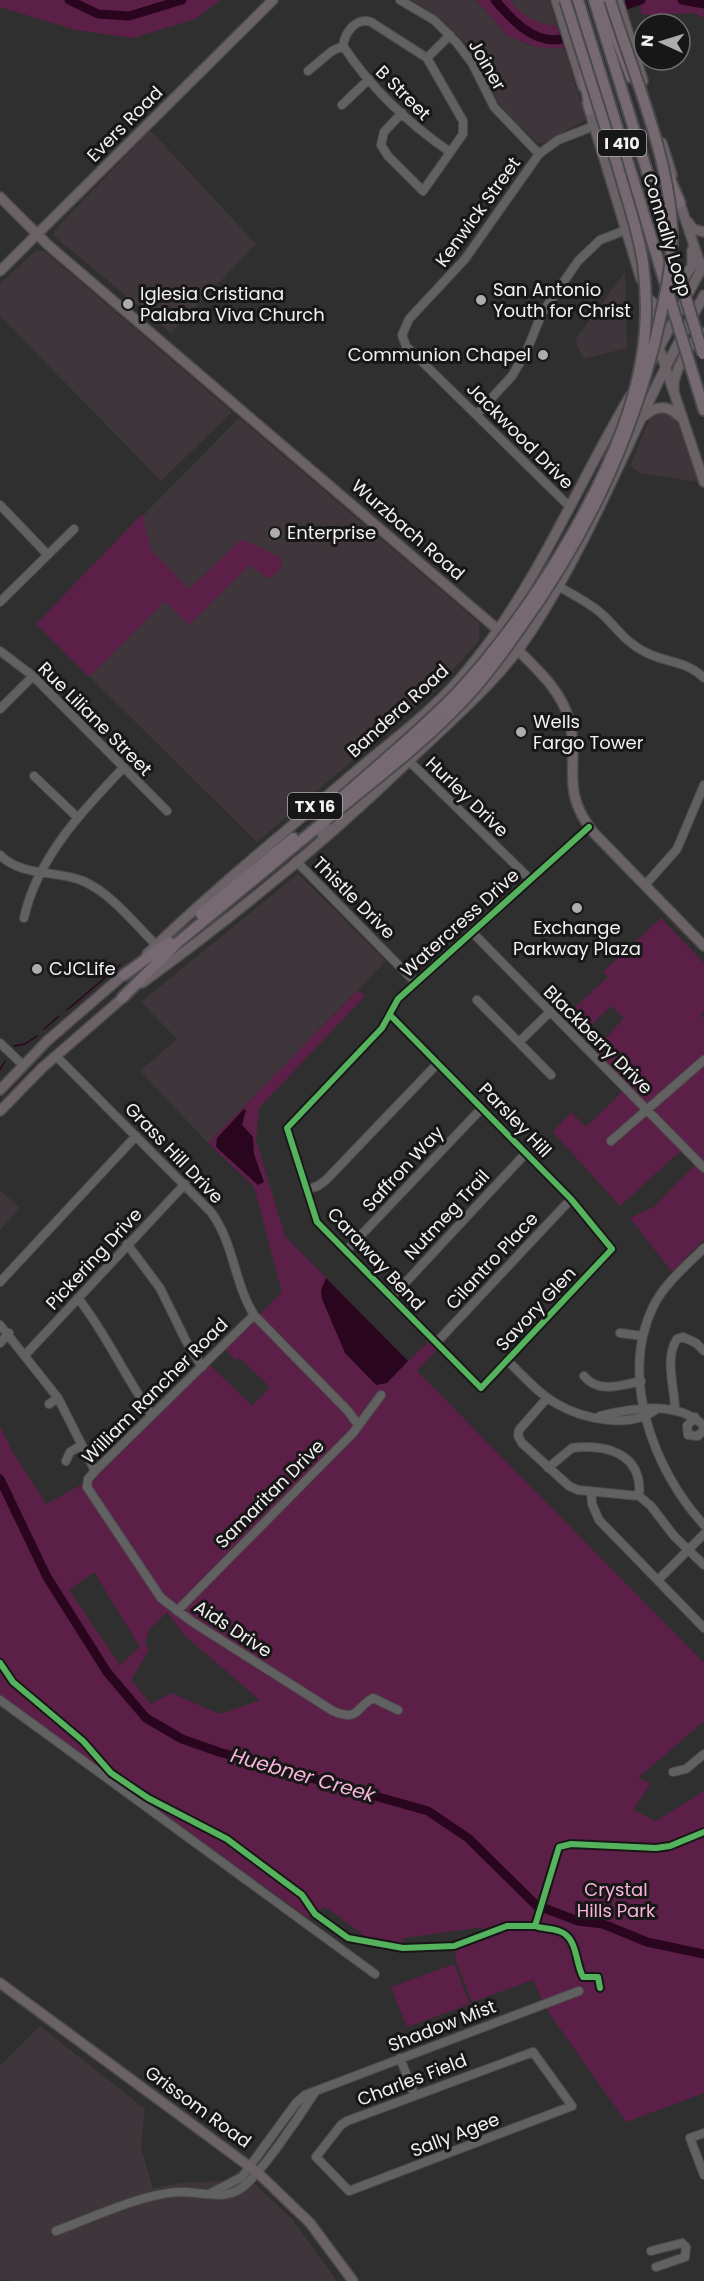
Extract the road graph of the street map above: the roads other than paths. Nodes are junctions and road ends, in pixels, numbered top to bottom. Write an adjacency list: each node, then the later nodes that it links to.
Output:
1 (273, 0): 26 (main road, Evers Road)
2 (400, 0): 10 (street, Joiner)
3 (556, 0): 16 (main road)
4 (566, 0): 16 (highway); 65 (highway, bridge)
5 (578, 0): 39 (highway, Connally Loop / I 410, bridge)
6 (594, 0): 35 (highway, Connally Loop / I 410, bridge)
7 (602, 0): 22 (highway)
8 (610, 0): 65 (highway, bridge)
9 (618, 0): 22 (main road)
10 (450, 35): 12 (street); 20 (street, Joiner)
11 (344, 46): 12 (street); 13 (street); 14 (street, B Street)
12 (427, 58): 19 (street)
13 (308, 71)
14 (369, 79): 15 (street); 17 (street, B Street)
15 (342, 105)
16 (590, 110): 18 (main road)
17 (402, 113): 19 (street, B Street); 19 (street)
18 (594, 126): 20 (street, Kenwick Street); 23 (main road)
19 (450, 152)
20 (539, 154): 33 (street, Kenwick Street)
21 (0, 197): 26 (main road, Wurzbach Road)
22 (682, 207): 24 (main road); 25 (main road)
23 (626, 230): 29 (main road); 40 (street)
24 (689, 230): 27 (main road); 29 (main road)
25 (704, 232)
26 (38, 235): 28 (main road, Evers Road); 50 (main road, Wurzbach Road)
27 (703, 269): 34 (main road, Bandera Road / TX 16)
28 (0, 271)
29 (644, 289): 31 (main road)
30 (704, 295): 36 (main road)
31 (648, 304): 34 (main road); 37 (main road)
32 (704, 333): 38 (main road)
33 (402, 335): 40 (street, Jackwood Drive)
34 (659, 350): 36 (main road); 37 (main road, Bandera Road / TX 16)
35 (704, 356)
36 (665, 370): 38 (main road); 41 (main road)
37 (638, 381): 45 (main road, Bandera Road / TX 16)
38 (674, 399): 42 (main road)
39 (704, 410)
40 (477, 414): 45 (street, Jackwood Drive)
41 (642, 418): 42 (main road); 48 (main road, TX 16)
42 (681, 419): 43 (main road)
43 (704, 482)
44 (0, 506): 47 (street)
45 (569, 506): 50 (main road, Bandera Road / TX 16)
46 (74, 529): 47 (street)
47 (48, 555): 49 (street)
48 (560, 587): 51 (main road, TX 16); 54 (street)
49 (0, 602)
50 (499, 630): 51 (main road, Wurzbach Road); 56 (main road, Bandera Road / TX 16)
51 (517, 649): 57 (main road, TX 16); 66 (main road, Wurzbach Road)
52 (0, 651): 53 (street, Rue Liliane Street)
53 (33, 676): 55 (street); 58 (street, Rue Liliane Street)
54 (704, 678)
55 (0, 709)
56 (382, 749): 60 (main road); 63 (main road, Bandera Road / TX 16)
57 (409, 761): 60 (main road, TX 16); 70 (street, Hurley Drive)
58 (124, 767): 62 (street, Rue Liliane Street); 64 (street)
59 (34, 776): 64 (street)
60 (390, 780): 68 (main road, TX 16)
61 (704, 785): 71 (street)
62 (167, 811)
63 (306, 814): 68 (main road); 74 (main road, Bandera Road / TX 16)
64 (78, 818): 69 (street)
65 (324, 818): 76 (highway); 78 (highway)
66 (589, 827): 70 (street, Watercress Drive); 71 (main road, Wurzbach Road)
67 (0, 855): 69 (street)
68 (299, 858): 77 (street, Thistle Drive); 78 (main road, TX 16)
69 (41, 872): 72 (street); 74 (street)
70 (530, 879): 73 (street, Watercress Drive)
71 (645, 885): 75 (main road, Wurzbach Road)
72 (24, 918)
73 (472, 932): 77 (street, Watercress Drive); 80 (street, Blackberry Drive)
74 (156, 945): 76 (main road, Bandera Road / TX 16)
75 (704, 946)
76 (124, 975): 87 (main road, Bandera Road / TX 16)
77 (416, 982): 81 (street, Watercress Drive)
78 (122, 998): 84 (main road, TX 16)
79 (477, 1000): 82 (street)
80 (549, 1013): 82 (street); 92 (street, Blackberry Drive)
81 (391, 1016): 86 (street, Parsley Hill); 93 (street, Watercress Drive)
82 (519, 1042): 88 (street)
83 (0, 1043): 87 (street)
84 (56, 1056): 91 (main road, TX 16); 94 (street, Grass Hill Drive)
85 (704, 1060): 92 (street)
86 (438, 1063): 90 (street, Parsley Hill); 99 (street)
87 (23, 1065): 89 (main road, Bandera Road / TX 16)
88 (550, 1075)
89 (0, 1090)
90 (482, 1108): 96 (street, Parsley Hill); 104 (street, Saffron Way)
91 (0, 1111)
92 (648, 1111): 95 (street); 97 (street, Blackberry Drive)
93 (287, 1128): 99 (street, Caraway Bend)
94 (136, 1136): 98 (street, Grass Hill Drive); 105 (street)
95 (611, 1141)
96 (526, 1153): 100 (street, Parsley Hill); 107 (street, Nutmeg Trail)
97 (704, 1168)
98 (185, 1184): 101 (street, Pickering Drive); 108 (street, Grass Hill Drive)
99 (306, 1190): 104 (street, Caraway Bend)
100 (571, 1200): 103 (street, Parsley Hill); 114 (street, Cilantro Place)
101 (127, 1244): 106 (street, Pickering Drive); 118 (street)
102 (704, 1248): 112 (street)
103 (612, 1249): 117 (street, Savory Glen)
104 (346, 1251): 107 (street, Caraway Bend)
105 (0, 1282)
106 (78, 1298): 116 (street, Pickering Drive); 128 (street)
107 (391, 1298): 114 (street, Caraway Bend)
108 (254, 1315): 118 (street, William Rancher Road); 130 (street, Grass Hill Drive)
109 (0, 1325): 110 (street)
110 (9, 1333): 113 (street); 116 (street)
111 (620, 1333): 112 (street)
112 (643, 1336): 120 (street)
113 (0, 1343)
114 (436, 1343): 121 (street, Caraway Bend)
115 (704, 1351): 126 (street)
116 (26, 1354): 123 (street)
117 (508, 1361): 121 (street, Savory Glen); 124 (street)
118 (202, 1367): 128 (street, William Rancher Road)
119 (584, 1376): 120 (street)
120 (641, 1381): 127 (street)
121 (481, 1388)
122 (381, 1395): 130 (street, Samaritan Drive)
123 (58, 1398): 125 (street); 132 (street)
124 (547, 1398): 127 (street); 134 (street)
125 (49, 1404)
126 (675, 1410): 127 (street); 129 (street)
127 (646, 1412): 139 (street)
128 (152, 1416): 135 (street, William Rancher Road)
129 (695, 1418): 131 (street); 131 (street)
130 (358, 1425): 144 (street, Samaritan Drive)
131 (704, 1427)
132 (82, 1445): 133 (street); 135 (street)
133 (66, 1461)
134 (548, 1468): 136 (street); 138 (street)
135 (95, 1471): 137 (street, William Rancher Road)
136 (591, 1491): 138 (street); 143 (street)
137 (90, 1492): 144 (street, Aids Drive)
138 (639, 1496): 141 (street)
139 (704, 1525)
140 (704, 1534): 141 (street)
141 (687, 1550): 142 (street); 143 (street)
142 (704, 1565)
143 (658, 1580): 145 (street)
144 (177, 1611): 147 (street, Aids Drive)
145 (704, 1628)
146 (0, 1700): 150 (street)
147 (398, 1710)
148 (704, 1754): 149 (street)
149 (673, 1772)
150 (375, 1974)
151 (0, 1983): 157 (main road, Grissom Road)
152 (579, 1990): 153 (street, Shadow Mist)
153 (400, 2058): 154 (street); 157 (street, Shadow Mist)
154 (414, 2094): 155 (street, Charles Field); 159 (street, Charles Field)
155 (572, 2106): 159 (street, Sally Agee)
156 (704, 2133): 158 (street)
157 (254, 2169): 160 (street, Shadow Mist); 163 (main road, Grissom Road)
158 (704, 2175)
159 (349, 2191)
160 (56, 2231)
161 (651, 2251): 162 (street)
162 (656, 2267)
163 (352, 2281)

